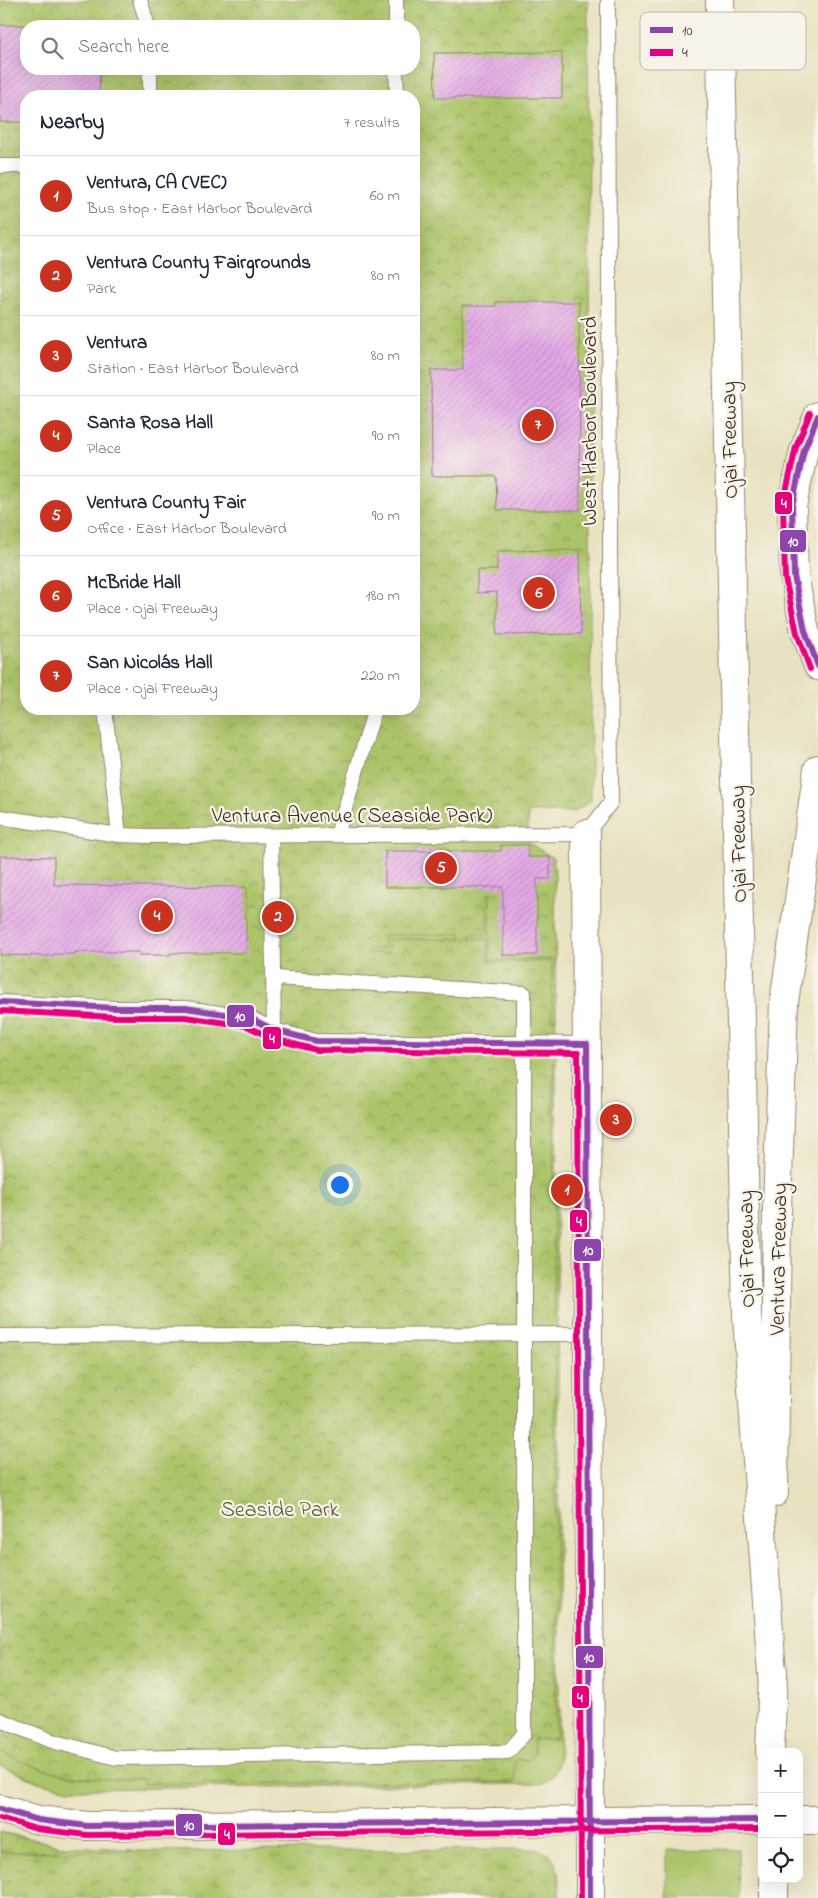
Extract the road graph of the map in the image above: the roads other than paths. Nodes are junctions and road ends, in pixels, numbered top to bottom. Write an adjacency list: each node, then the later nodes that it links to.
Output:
1 (140, 0): 4 (lane)
2 (396, 0): 5 (lane)
3 (608, 0): 19 (lane, West Harbor Boulevard)
4 (146, 20)
5 (396, 20)
6 (721, 70): 31 (main road, Ojai Freeway)
7 (150, 75): 9 (lane)
8 (396, 75): 10 (lane)
9 (150, 90)
10 (397, 90)
11 (0, 166): 12 (lane)
12 (20, 166)
13 (818, 416): 14 (main road)
14 (818, 666)
15 (106, 715): 20 (lane)
16 (373, 715): 21 (lane)
17 (818, 769): 31 (main road, Ventura Freeway)
18 (0, 817): 20 (lane, Ventura Avenue (Seaside Park))
19 (586, 834): 21 (lane, Ventura Avenue (Seaside Park)); 27 (main road)
20 (119, 835): 22 (lane, Ventura Avenue (Seaside Park))
21 (337, 835): 22 (lane, Ventura Avenue (Seaside Park))
22 (271, 836): 23 (lane)
23 (274, 978): 25 (lane); 26 (lane)
24 (0, 1002): 25 (lane)
25 (274, 1030): 26 (lane)
26 (525, 1044): 27 (lane); 28 (lane)
27 (587, 1044): 29 (main road)
28 (525, 1334): 29 (lane); 30 (lane); 32 (lane)
29 (588, 1334): 38 (main road)
30 (0, 1336)
31 (773, 1688): 33 (main road, Ventura Freeway)
32 (0, 1720)
33 (770, 1748)
34 (0, 1809): 38 (main road)
35 (758, 1820): 38 (main road)
36 (803, 1820): 37 (main road)
37 (818, 1820)
38 (590, 1821): 39 (main road)
39 (590, 1898)

